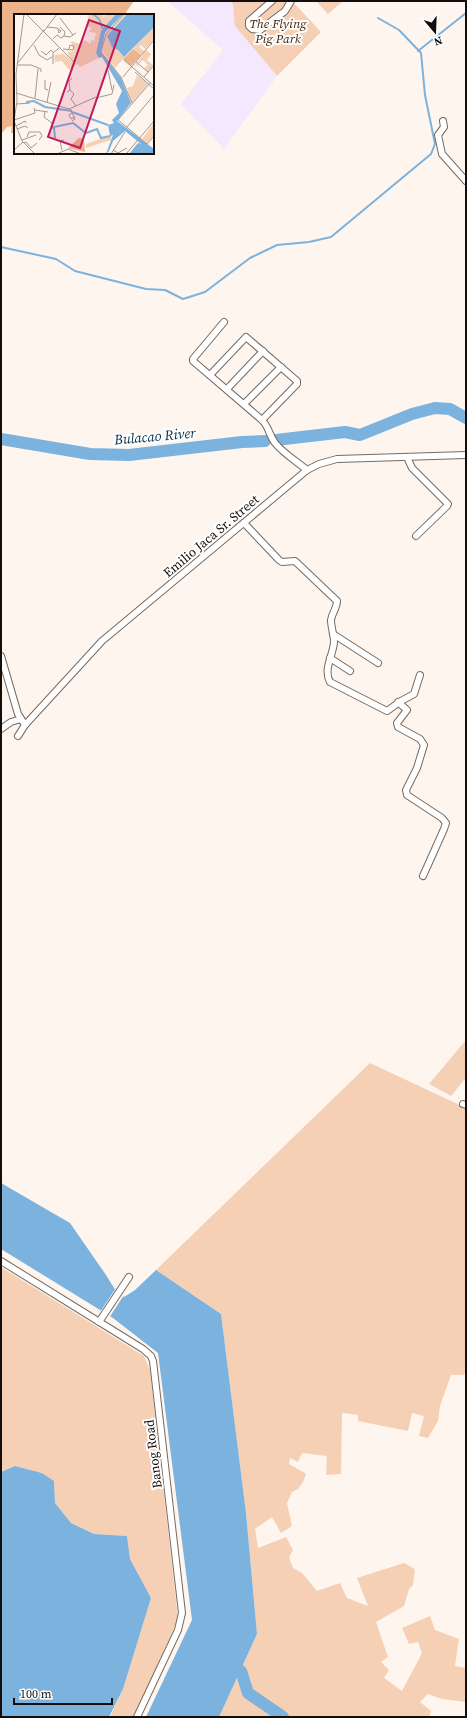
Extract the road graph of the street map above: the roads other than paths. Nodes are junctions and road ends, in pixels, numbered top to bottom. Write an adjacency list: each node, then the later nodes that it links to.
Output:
1 (272, 1): 2 (street)
2 (291, 1)
3 (443, 121): 4 (street)
4 (466, 181)
5 (224, 322): 8 (street)
6 (263, 351): 7 (street); 8 (street); 9 (street)
7 (281, 367): 10 (street); 11 (street)
8 (210, 375): 9 (street)
9 (227, 389): 10 (street)
10 (244, 404): 11 (street)
11 (262, 420): 14 (street)
12 (466, 454): 13 (street, Emilio Jaca Sr. Street)
13 (406, 457): 14 (street, Emilio Jaca Sr. Street); 16 (street)
14 (307, 470): 15 (street, Emilio Jaca Sr. Street)
15 (244, 523): 17 (street); 25 (street, Emilio Jaca Sr. Street)
16 (416, 536)
17 (333, 634): 19 (street); 20 (street)
18 (1, 656): 24 (street)
19 (330, 658): 21 (street); 23 (street)
20 (378, 664)
21 (350, 671)
22 (420, 675): 23 (street)
23 (398, 702): 28 (street)
24 (20, 719): 25 (street); 26 (street)
25 (25, 725): 27 (street, Emilio Jaca Sr. Street)
26 (1, 729)
27 (18, 736)
28 (423, 876)
29 (1, 1261): 31 (street, Banog Road)
30 (130, 1277): 31 (street)
31 (99, 1322): 32 (street, Banog Road)
32 (137, 1717)

